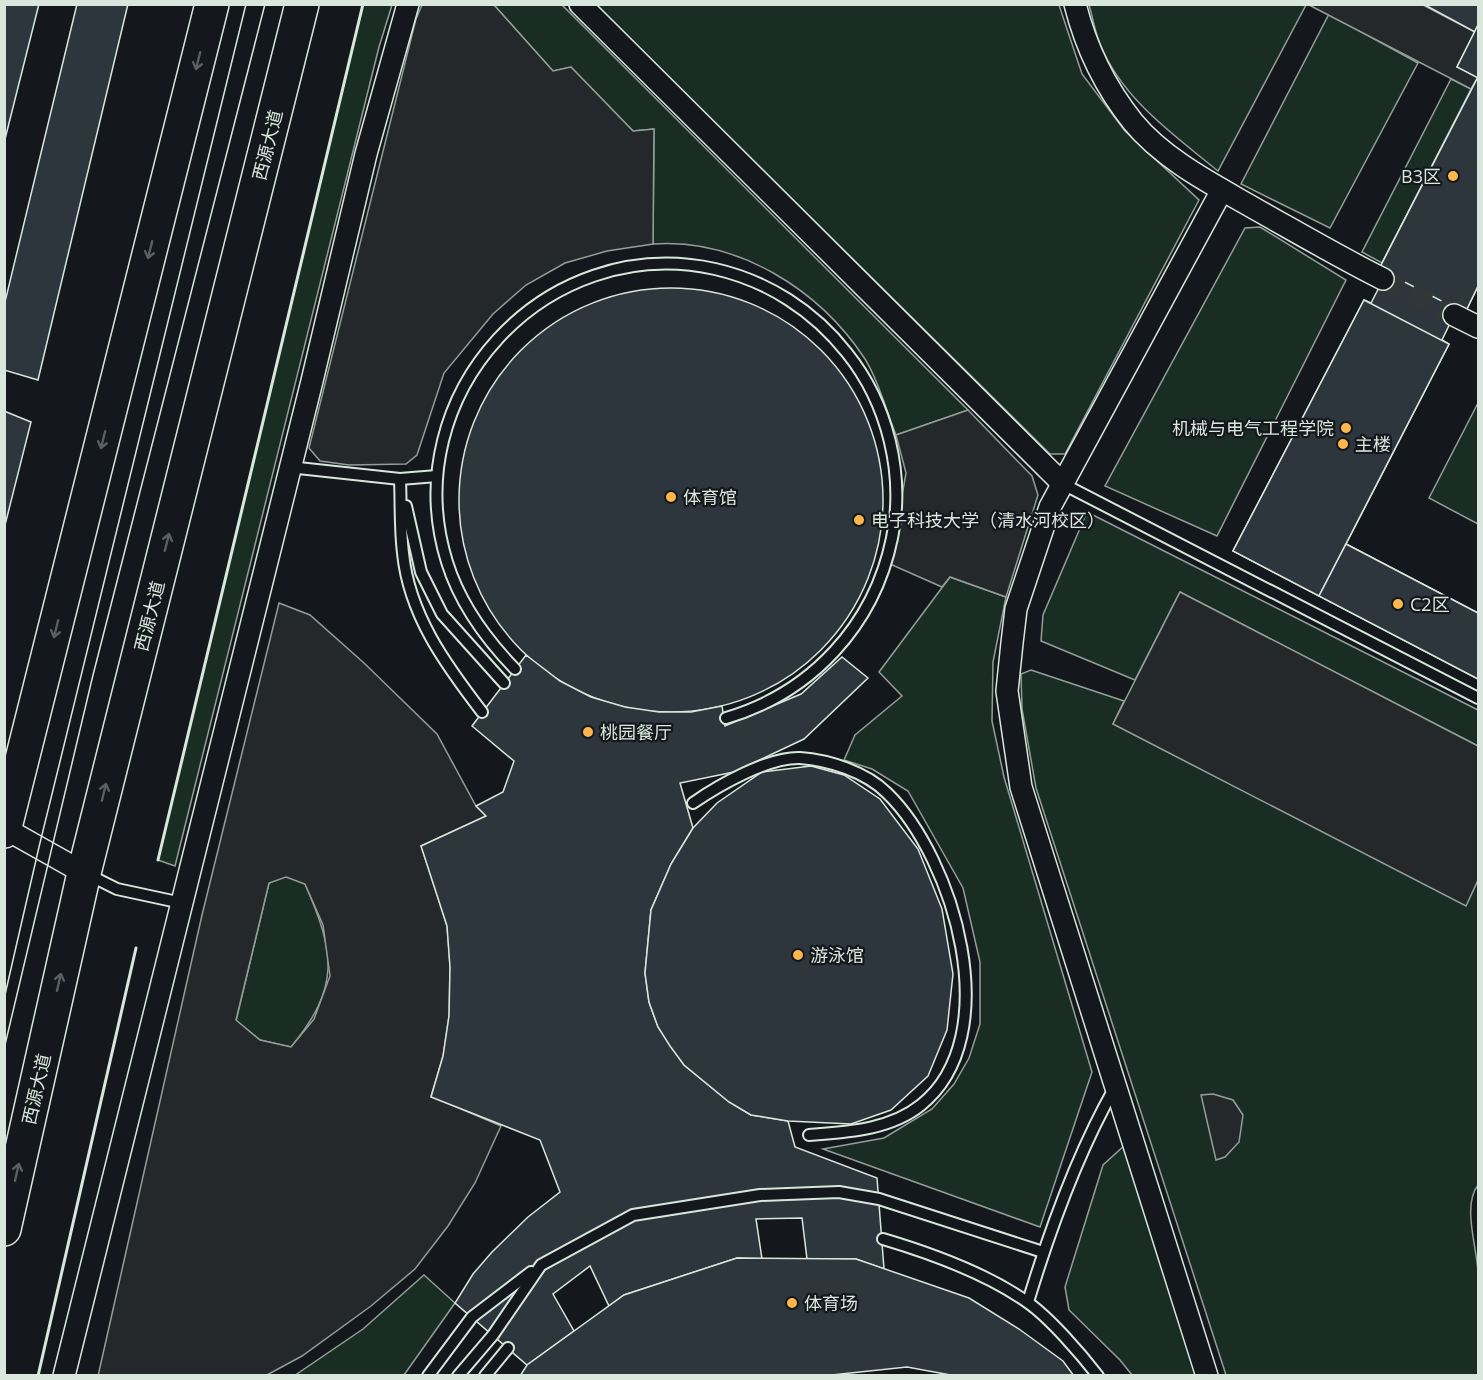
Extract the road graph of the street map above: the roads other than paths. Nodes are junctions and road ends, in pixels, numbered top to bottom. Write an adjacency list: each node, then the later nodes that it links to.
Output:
1 (212, 4): 20 (main road, one-way to 20)
2 (302, 4): 21 (main road, 西源大道, one-way to 2)
3 (408, 4): 10 (street)
4 (580, 4): 13 (street)
5 (1076, 4): 6 (street)
6 (1222, 190): 7 (street); 13 (street)
7 (1383, 279)
8 (1454, 315): 9 (street)
9 (1479, 327)
10 (289, 467): 12 (lane); 22 (street)
11 (437, 476): 12 (lane); 14 (lane); 18 (lane)
12 (400, 479): 15 (lane); 17 (lane)
13 (1063, 483): 16 (lane); 23 (street)
14 (515, 669)
15 (504, 683)
16 (1479, 698)
17 (482, 712)
18 (726, 718)
19 (693, 803): 24 (lane)
20 (5, 829): 21 (street)
21 (84, 873): 22 (lane); 25 (main road, 西源大道, one-way to 21)
22 (182, 903): 31 (street)
23 (1115, 1087): 27 (lane); 36 (street)
24 (809, 1135)
25 (4, 1230)
26 (883, 1239): 29 (lane)
27 (1043, 1252): 28 (lane); 29 (lane)
28 (541, 1265): 32 (lane); 33 (lane)
29 (1028, 1302): 35 (lane)
30 (508, 1348): 34 (lane)
31 (64, 1376)
32 (428, 1376)
33 (458, 1376)
34 (485, 1376)
35 (1098, 1376)
36 (1207, 1376)

